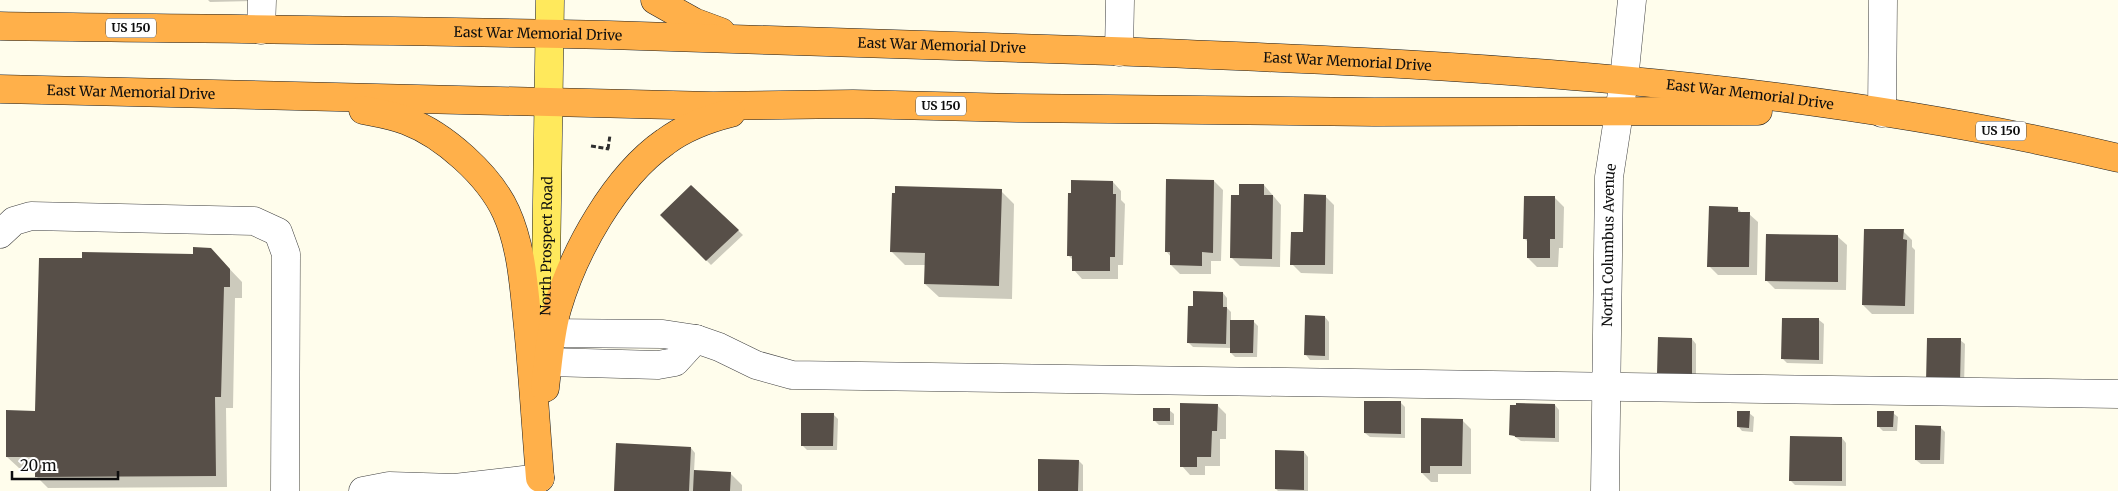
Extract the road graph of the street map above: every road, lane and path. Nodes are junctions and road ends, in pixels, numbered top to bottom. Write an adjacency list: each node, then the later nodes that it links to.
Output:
1 (262, 0): 8 (street)
2 (550, 0): 9 (main road, North Prospect Road)
3 (655, 0): 10 (highway)
4 (1120, 0): 11 (street)
5 (1632, 0): 12 (street, North Columbus Avenue)
6 (1883, 0): 18 (street)
7 (0, 26): 8 (highway, East War Memorial Drive / US 150)
8 (261, 30): 9 (highway, East War Memorial Drive / US 150)
9 (550, 34): 10 (highway, East War Memorial Drive / US 150); 15 (main road, North Prospect Road)
10 (739, 39): 11 (highway, East War Memorial Drive / US 150)
11 (1119, 52): 12 (highway, East War Memorial Drive / US 150)
12 (1624, 80): 17 (street, North Columbus Avenue); 18 (highway, East War Memorial Drive / US 150)
13 (0, 88): 14 (highway, East War Memorial Drive / US 150)
14 (67, 90): 15 (highway, East War Memorial Drive / US 150); 31 (highway)
15 (548, 102): 16 (highway, East War Memorial Drive / US 150); 25 (main road, North Prospect Road)
16 (816, 105): 17 (highway, East War Memorial Drive / US 150); 25 (highway)
17 (1620, 112): 18 (highway, East War Memorial Drive / US 150); 28 (street, North Columbus Avenue)
18 (1882, 114): 23 (highway, East War Memorial Drive / US 150)
19 (611, 130): 21 (path)
20 (591, 146): 21 (path)
21 (608, 149): 22 (path)
22 (614, 150)
23 (2118, 158)
24 (0, 234): 32 (street)
25 (549, 333): 26 (street); 27 (highway); 30 (main road, North Prospect Road)
26 (696, 339): 27 (street); 28 (street)
27 (548, 362): 30 (highway)
28 (1606, 386): 29 (street); 34 (street, North Columbus Avenue)
29 (2118, 394)
30 (544, 402): 31 (main road, North Prospect Road)
31 (540, 485): 33 (street)
32 (285, 491)
33 (363, 491)
34 (1604, 491)

